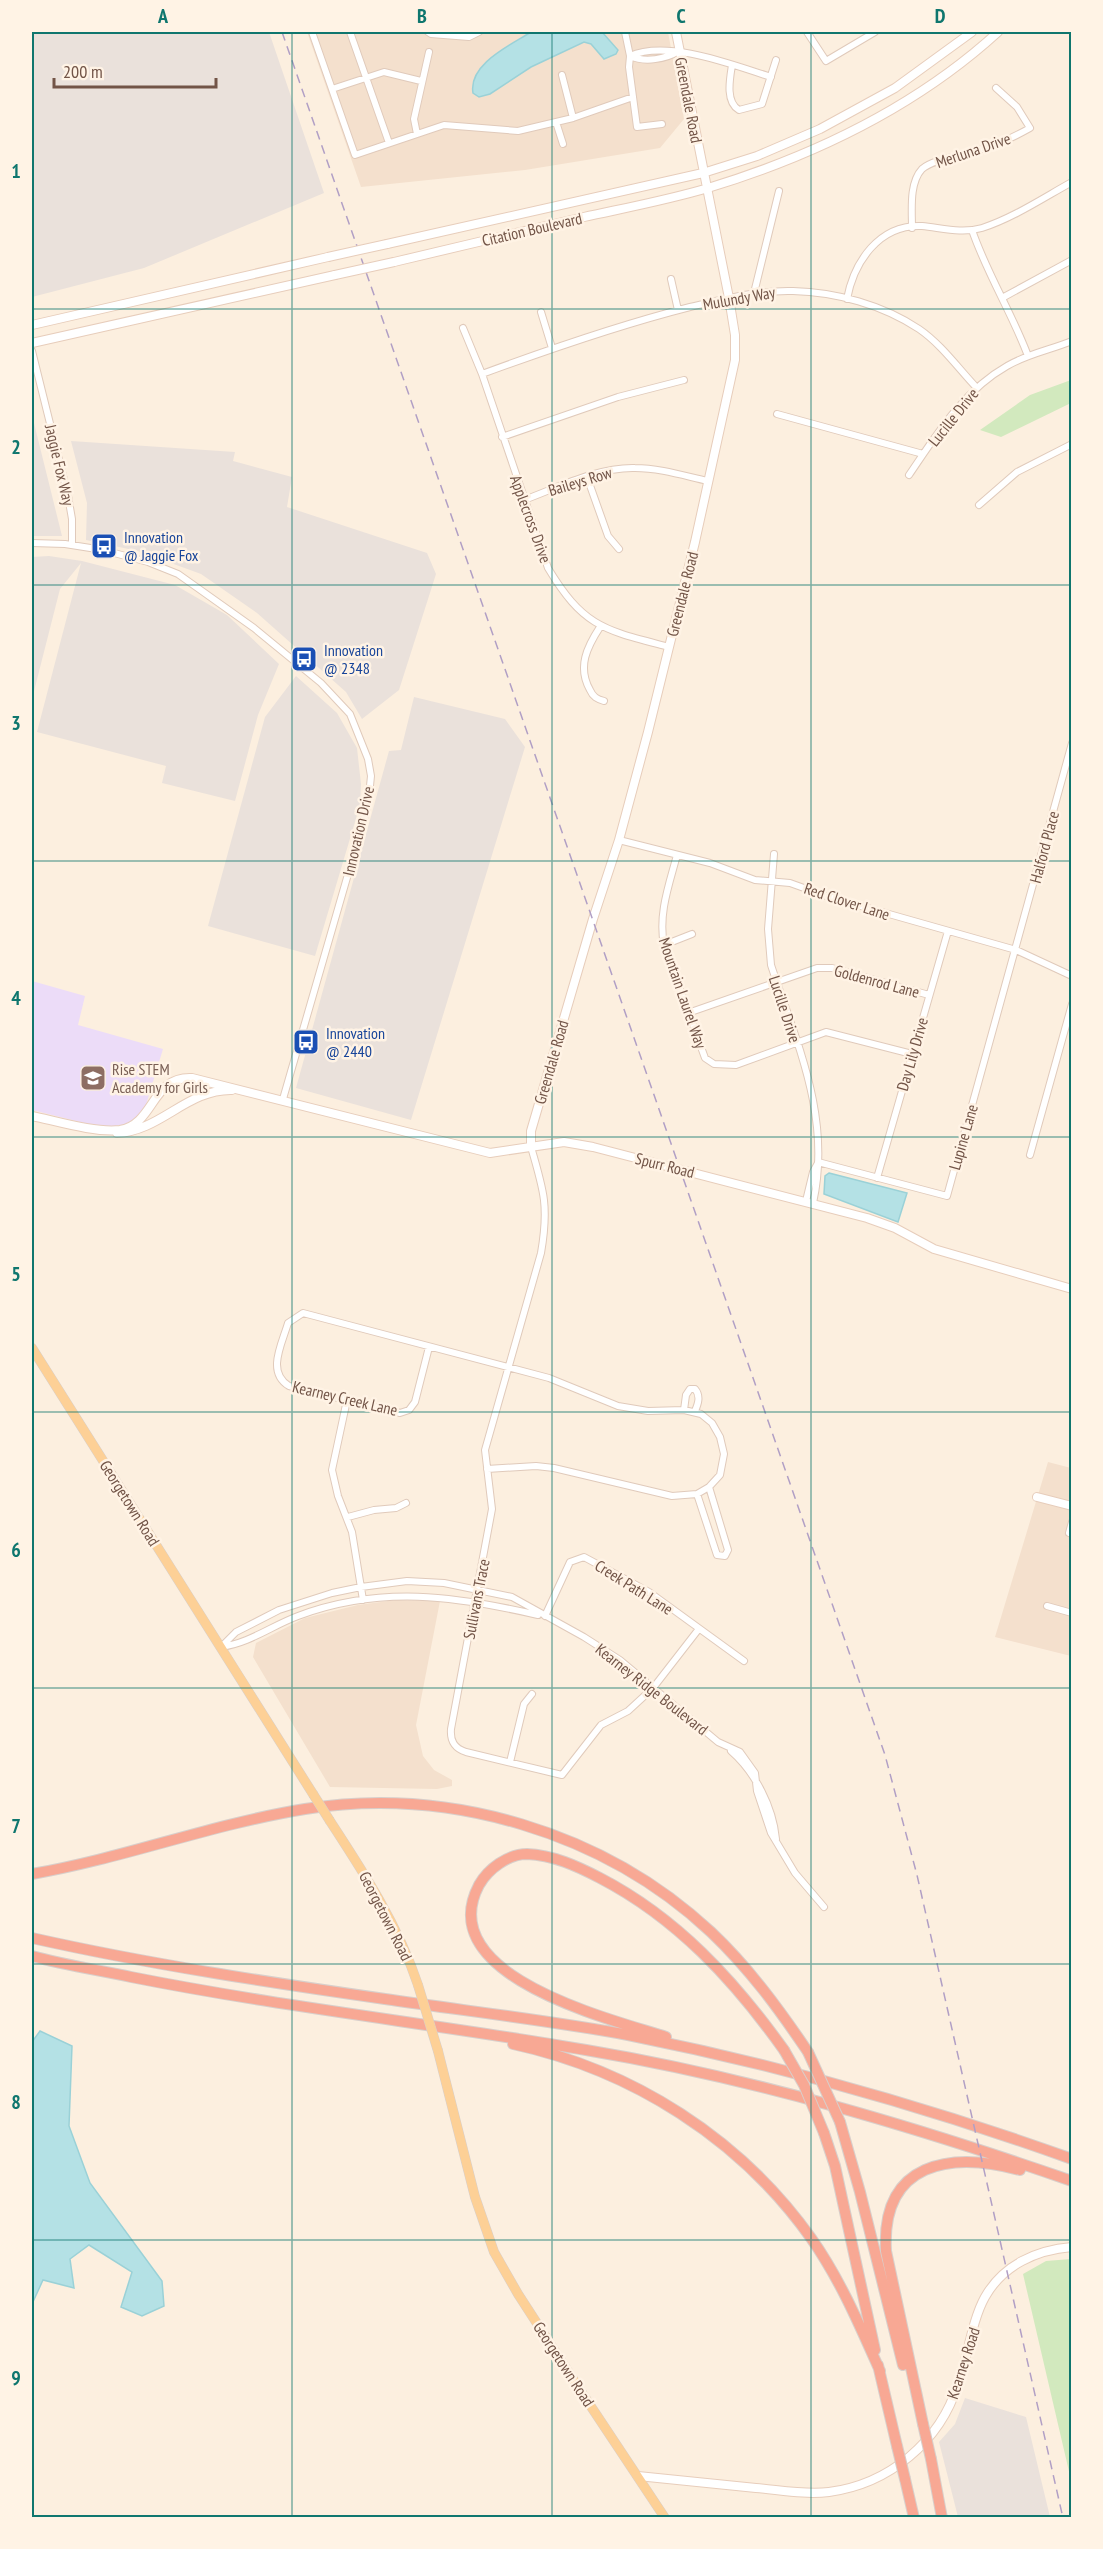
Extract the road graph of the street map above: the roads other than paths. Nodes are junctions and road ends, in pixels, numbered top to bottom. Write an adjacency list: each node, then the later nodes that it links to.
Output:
1 (312, 32): 21 (street)
2 (350, 32): 17 (street)
3 (428, 32): 4 (street)
4 (479, 32)
5 (625, 32): 13 (street)
6 (676, 32): 11 (street, Greendale Road)
7 (807, 32): 8 (street)
8 (875, 32)
9 (972, 32): 29 (street, Citation Boulevard)
10 (998, 32): 31 (street, Citation Boulevard)
11 (679, 51): 13 (street); 15 (street); 29 (street, Greendale Road)
12 (429, 52): 19 (street)
13 (630, 56): 22 (street)
14 (776, 60): 18 (street)
15 (732, 65): 18 (street); 18 (street)
16 (562, 75): 23 (street)
17 (366, 77): 19 (street); 21 (street); 27 (street)
18 (771, 77)
19 (421, 81): 26 (street)
20 (996, 88): 33 (street, Merluna Drive)
21 (332, 89): 27 (street)
22 (633, 97): 23 (street); 25 (street)
23 (573, 118): 24 (street)
24 (556, 122): 26 (street); 28 (street)
25 (662, 124)
26 (417, 134): 27 (street)
27 (389, 143)
28 (563, 144)
29 (703, 173): 31 (street, Greendale Road); 43 (street, Citation Boulevard, bridge)
30 (1071, 182): 34 (street)
31 (706, 189): 38 (street, Greendale Road); 46 (street, Citation Boulevard, bridge)
32 (778, 191): 37 (street)
33 (912, 228): 34 (street); 40 (street)
34 (972, 230): 39 (street)
35 (1071, 260): 39 (street)
36 (671, 279): 41 (street)
37 (754, 293): 38 (street, Mulundy Way); 40 (street, Mulundy Way)
38 (729, 298): 41 (street, Mulundy Way); 59 (street, Greendale Road)
39 (1002, 298): 49 (street)
40 (847, 299): 52 (street, Mulundy Way)
41 (678, 310): 47 (street, Mulundy Way)
42 (541, 312): 47 (street)
43 (32, 325)
44 (463, 328): 50 (street, Applecross Drive)
45 (1071, 341): 49 (street, Lucille Drive)
46 (32, 343)
47 (552, 348): 50 (street, Mulundy Way)
48 (32, 351): 63 (street, Jaggie Fox Way)
49 (1028, 356): 52 (street, Lucille Drive)
50 (482, 374): 54 (street, Applecross Drive)
51 (684, 380): 54 (street)
52 (976, 387): 56 (street, Lucille Drive)
53 (777, 414): 56 (street)
54 (502, 437): 60 (street, Applecross Drive)
55 (1071, 444): 61 (street)
56 (923, 454): 57 (street, Lucille Drive)
57 (909, 475)
58 (587, 477): 59 (street, Baileys Row); 60 (street, Baileys Row); 64 (street)
59 (708, 481): 66 (street, Greendale Road)
60 (524, 500): 65 (street, Applecross Drive)
61 (979, 505)
62 (32, 543): 63 (street, Innovation Drive)
63 (72, 545): 85 (street, Innovation Drive)
64 (619, 549)
65 (600, 627): 66 (street, Applecross Drive); 67 (street)
66 (669, 647): 69 (street, Greendale Road)
67 (604, 701)
68 (1071, 743): 76 (street, Halford Place)
69 (619, 840): 71 (street, Red Clover Lane); 88 (street, Greendale Road)
70 (774, 854): 72 (street, Lucille Drive)
71 (677, 855): 72 (street, Red Clover Lane); 75 (street, Mountain Laurel Way)
72 (772, 882): 73 (street, Red Clover Lane); 78 (street, Lucille Drive)
73 (948, 931): 76 (street, Red Clover Lane); 79 (street, Day Lily Drive)
74 (692, 934): 75 (street)
75 (664, 945): 81 (street, Mountain Laurel Way)
76 (1016, 950): 77 (street, Red Clover Lane); 91 (street, Lupine Lane)
77 (1071, 976)
78 (776, 982): 79 (street, Goldenrod Lane); 81 (street, Goldenrod Lane); 82 (street, Lucille Drive)
79 (929, 995): 83 (street, Day Lily Drive)
80 (1071, 1004): 89 (street)
81 (688, 1014): 82 (street, Mountain Laurel Way)
82 (797, 1044): 83 (street, Mountain Laurel Way); 90 (street, Lucille Drive)
83 (912, 1054): 91 (street, Day Lily Drive)
84 (250, 1091): 85 (street, Spurr Road); 87 (street, Spurr Road); 87 (street, Spurr Road)
85 (283, 1099): 88 (street, Spurr Road)
86 (32, 1116): 87 (street, Spurr Road)
87 (91, 1127)
88 (531, 1147): 92 (street, Spurr Road); 96 (street, Sullivans Trace)
89 (1030, 1155)
90 (818, 1162): 91 (street, Lupine Lane); 92 (street, Lucille Drive)
91 (877, 1178)
92 (809, 1202): 93 (street, Spurr Road)
93 (1071, 1288)
94 (429, 1347): 96 (street, Kearney Creek Lane); 97 (street, Kearney Creek Lane); 97 (street, Kearney Creek Lane)
95 (32, 1348): 119 (main road, Georgetown Road)
96 (507, 1367): 98 (street, Kearney Creek Lane); 100 (street, Sullivans Trace)
97 (347, 1400): 106 (street)
98 (684, 1410): 99 (street, Kearney Creek Lane); 99 (street)
99 (695, 1412): 101 (street)
100 (487, 1469): 102 (street); 110 (street, Sullivans Trace)
101 (709, 1487): 102 (street); 102 (street)
102 (697, 1494)
103 (1037, 1497): 105 (street)
104 (406, 1503): 106 (street)
105 (1071, 1506)
106 (348, 1517): 109 (street)
107 (1071, 1522): 108 (street)
108 (1069, 1533)
109 (361, 1587): 110 (street, Kearney Ridge Boulevard); 111 (street); 113 (street, Kearney Ridge Boulevard)
110 (478, 1588): 112 (street, Sullivans Trace); 116 (street, Kearney Ridge Boulevard)
111 (363, 1600): 112 (street, Kearney Ridge Boulevard); 117 (street, Kearney Ridge Boulevard)
112 (476, 1601): 116 (street, Kearney Ridge Boulevard); 123 (street, Sullivans Trace)
113 (290, 1606): 117 (street); 119 (street, Kearney Ridge Boulevard)
114 (1047, 1606): 115 (street)
115 (1071, 1612)
116 (545, 1616): 118 (street, Creek Path Lane); 121 (street, Kearney Ridge Boulevard)
117 (295, 1617): 119 (street, Kearney Ridge Boulevard)
118 (698, 1630): 120 (street, Creek Path Lane); 121 (street, Sullivans Trace)
119 (222, 1647): 136 (main road, Georgetown Road, bridge)
120 (744, 1661)
121 (653, 1688): 123 (street, Sullivans Trace); 125 (street, Kearney Ridge Boulevard)
122 (532, 1694): 123 (street)
123 (510, 1762)
124 (32, 1874): 135 (highway, bridge)
125 (824, 1907)
126 (32, 1938): 129 (highway)
127 (32, 1956): 128 (highway)
128 (407, 2022): 131 (highway); 134 (highway)
129 (723, 2056): 130 (highway); 134 (highway, bridge)
130 (1071, 2159)
131 (1071, 2181)
132 (1071, 2187): 135 (highway)
133 (1071, 2247): 136 (street, Kearney Road)
134 (880, 2372): 138 (highway, bridge)
135 (921, 2427): 139 (highway)
136 (638, 2476): 137 (main road, Georgetown Road)
137 (665, 2517)
138 (914, 2517)
139 (941, 2517)

